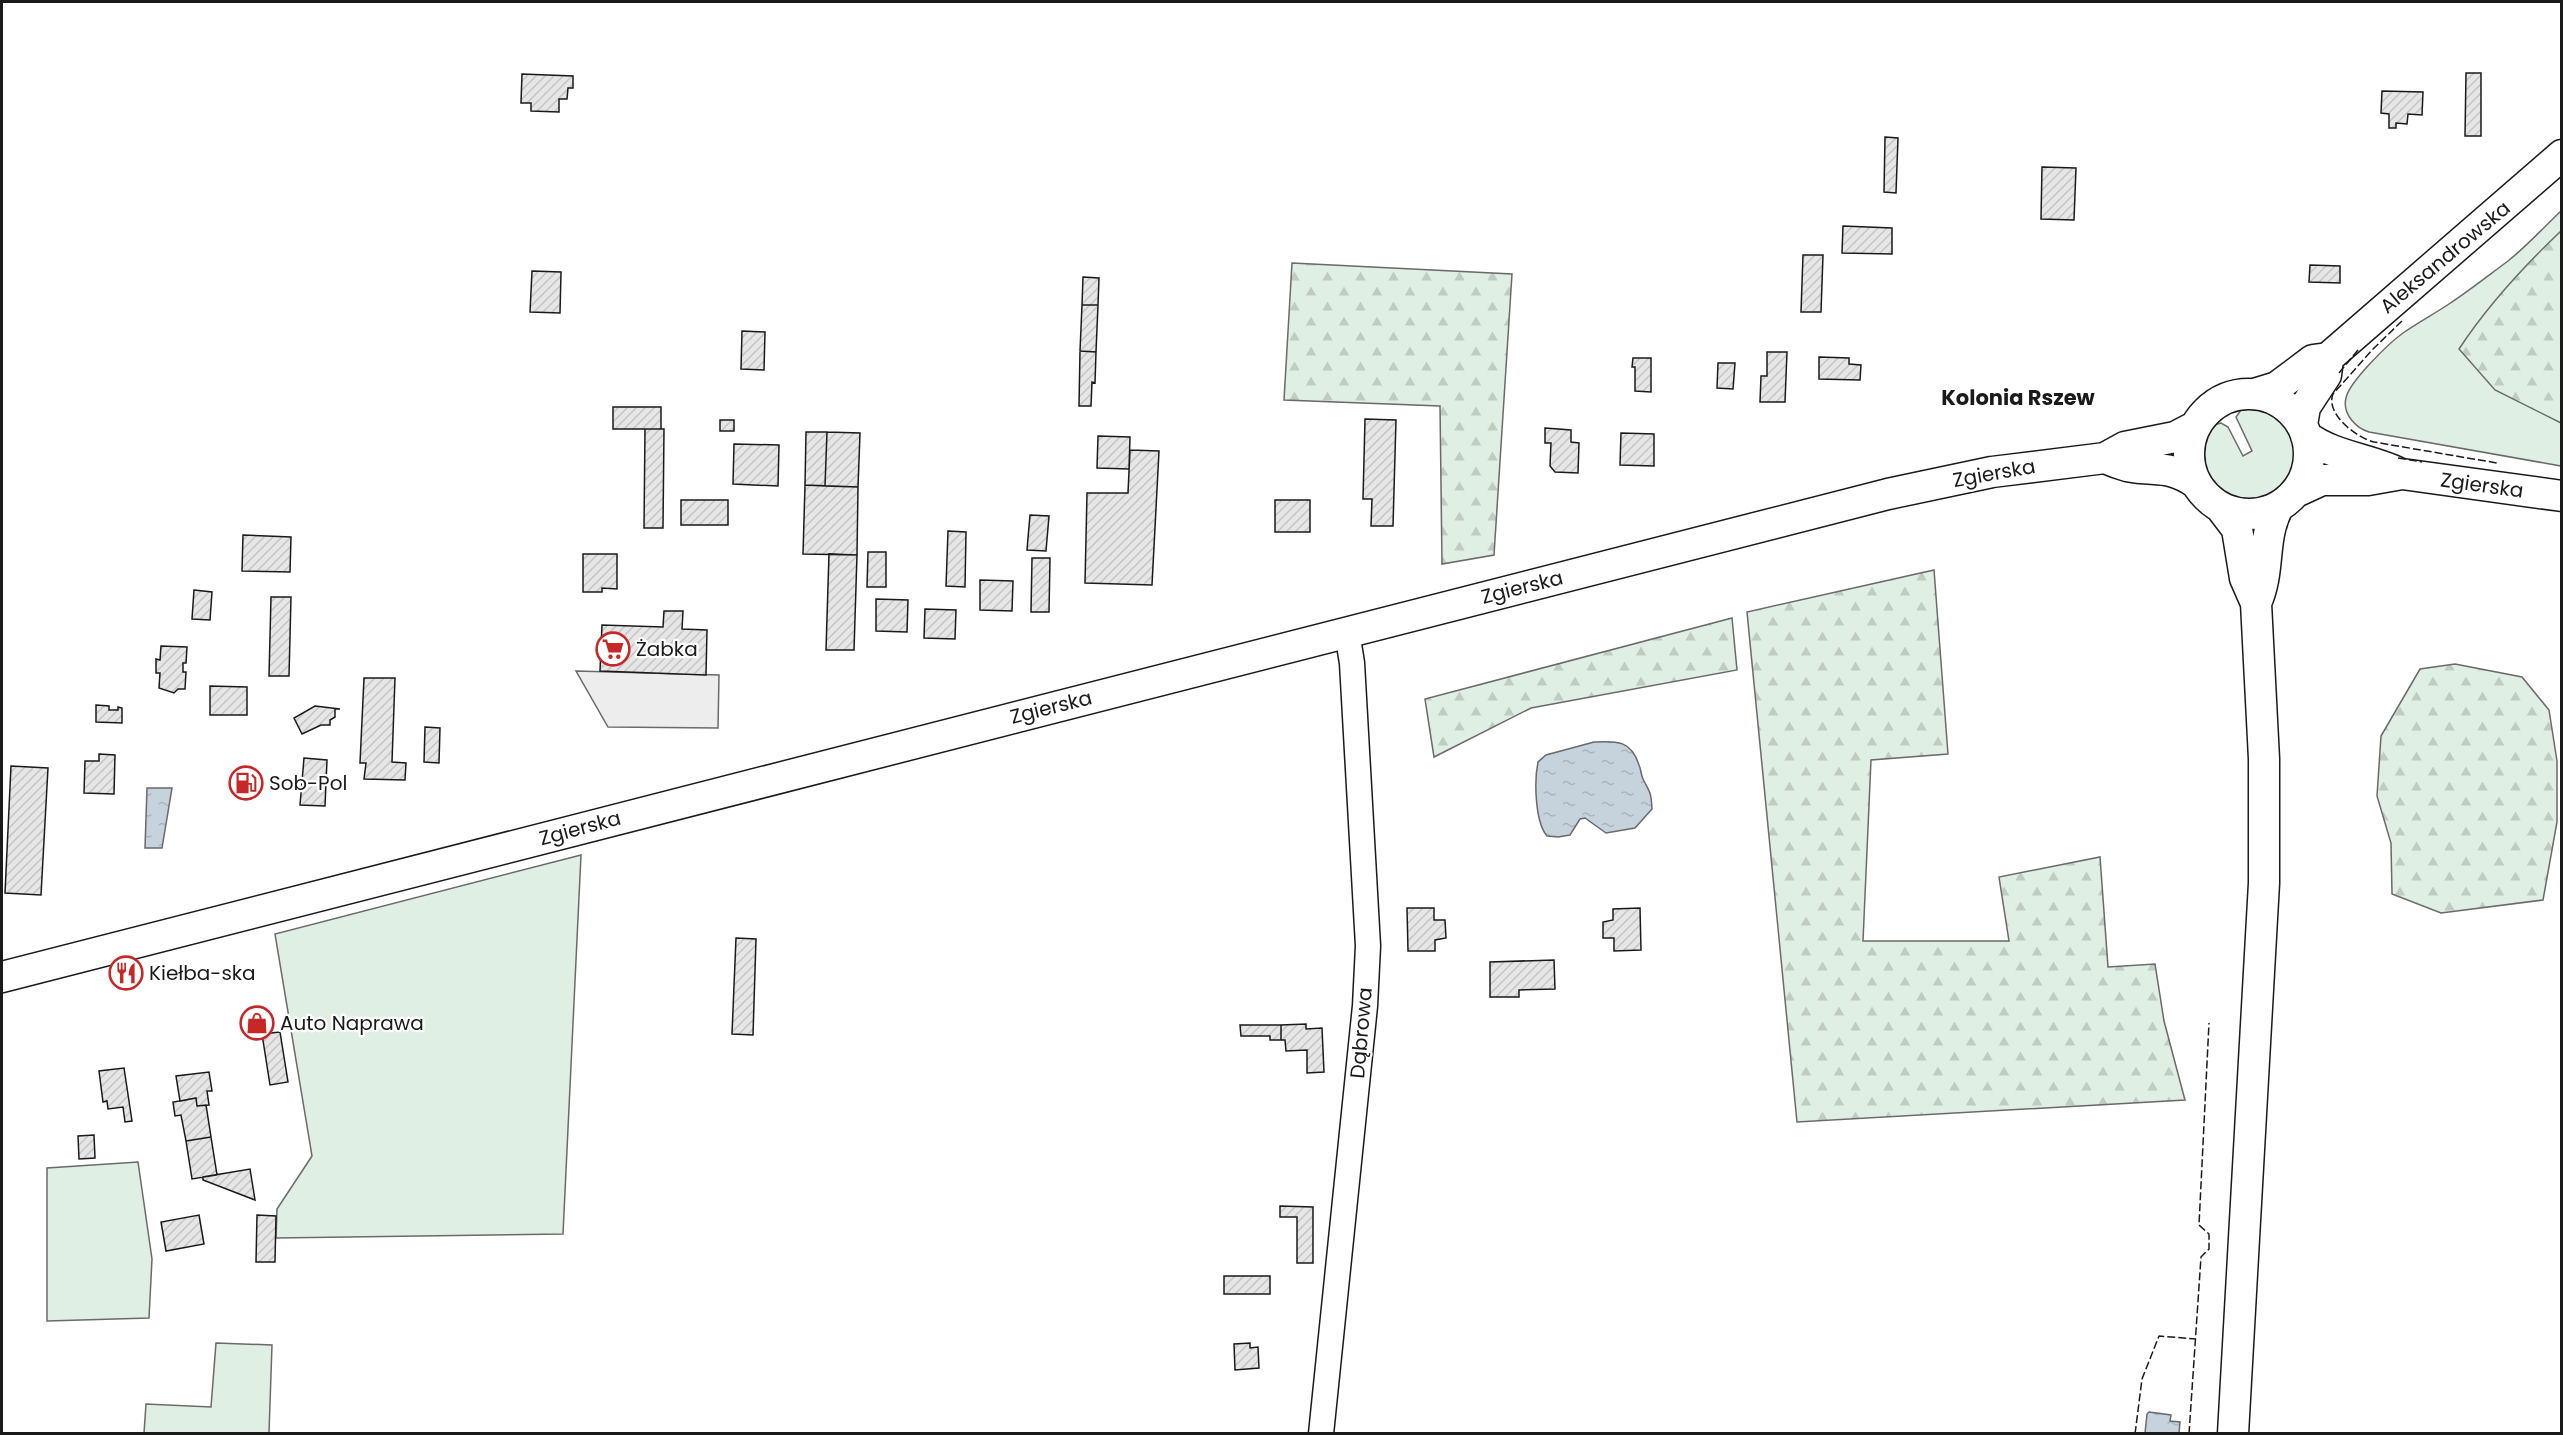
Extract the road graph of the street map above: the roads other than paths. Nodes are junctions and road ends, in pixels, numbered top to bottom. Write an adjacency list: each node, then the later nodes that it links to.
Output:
1 (2562, 155): 2 (main road, Aleksandrowska)
2 (2328, 358): 3 (main road, Aleksandrowska); 5 (main road)
3 (2254, 394): 4 (main road); 5 (main road)
4 (2196, 426): 6 (main road, Zgierska); 8 (main road)
5 (2304, 431): 7 (main road, Zgierska); 10 (main road)
6 (2105, 458): 8 (main road, Zgierska); 13 (main road, Zgierska)
7 (2402, 474): 9 (main road, Zgierska); 10 (main road, Zgierska)
8 (2196, 483): 11 (main road)
9 (2562, 496)
10 (2287, 500): 11 (main road); 12 (main road)
11 (2221, 508): 12 (main road)
12 (2256, 603): 16 (main road)
13 (1347, 632): 14 (main road, Zgierska); 15 (street, Dąbrowa)
14 (2, 976)
15 (1322, 1434)
16 (2233, 1434)

